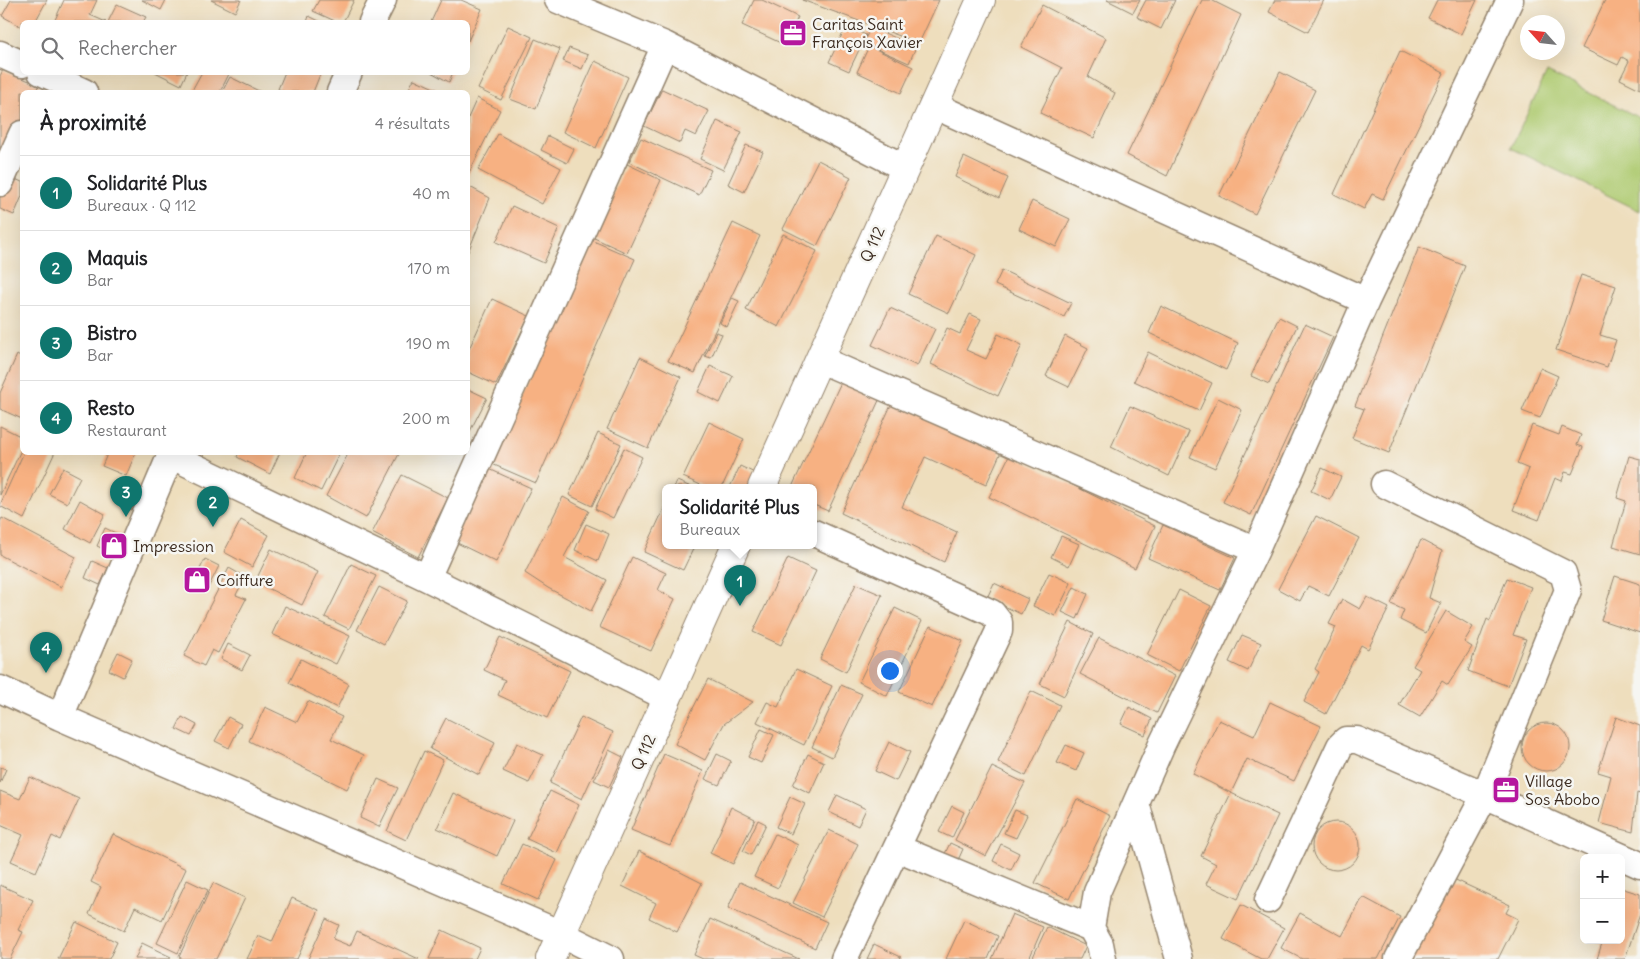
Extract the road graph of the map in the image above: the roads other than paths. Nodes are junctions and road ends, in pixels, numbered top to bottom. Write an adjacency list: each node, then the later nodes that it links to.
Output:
1 (382, 0): 5 (street)
2 (558, 0): 6 (street)
3 (981, 0): 13 (street, Q 112)
4 (1510, 0): 17 (street)
5 (373, 20)
6 (665, 45): 15 (street); 26 (street)
7 (0, 54): 8 (street)
8 (20, 63)
9 (348, 75): 12 (street)
10 (44, 80): 11 (street)
11 (77, 90)
12 (341, 90)
13 (933, 105): 15 (street, Q 112); 17 (street)
14 (20, 138): 16 (street)
15 (905, 168): 18 (street, Q 112)
16 (0, 183)
17 (1366, 301): 25 (street)
18 (820, 360): 21 (street, Q 112); 25 (street)
19 (171, 455): 29 (street)
20 (173, 455): 26 (street)
21 (763, 484)
22 (1384, 484): 30 (street)
23 (817, 534): 32 (street)
24 (734, 549): 28 (street, Q 112)
25 (1256, 550): 31 (street)
26 (427, 578): 28 (street)
27 (0, 689): 29 (street)
28 (668, 698): 36 (street, Q 112)
29 (60, 717): 36 (street)
30 (1485, 795): 33 (street); 34 (street); 42 (street)
31 (1136, 803): 35 (street); 41 (street)
32 (897, 848): 35 (street); 39 (street)
33 (1640, 865)
34 (1268, 900)
35 (1091, 928): 40 (street)
36 (561, 934): 37 (street, Q 112); 38 (street)
37 (550, 959)
38 (611, 959)
39 (844, 959)
40 (1103, 959)
41 (1179, 959)
42 (1398, 959)

